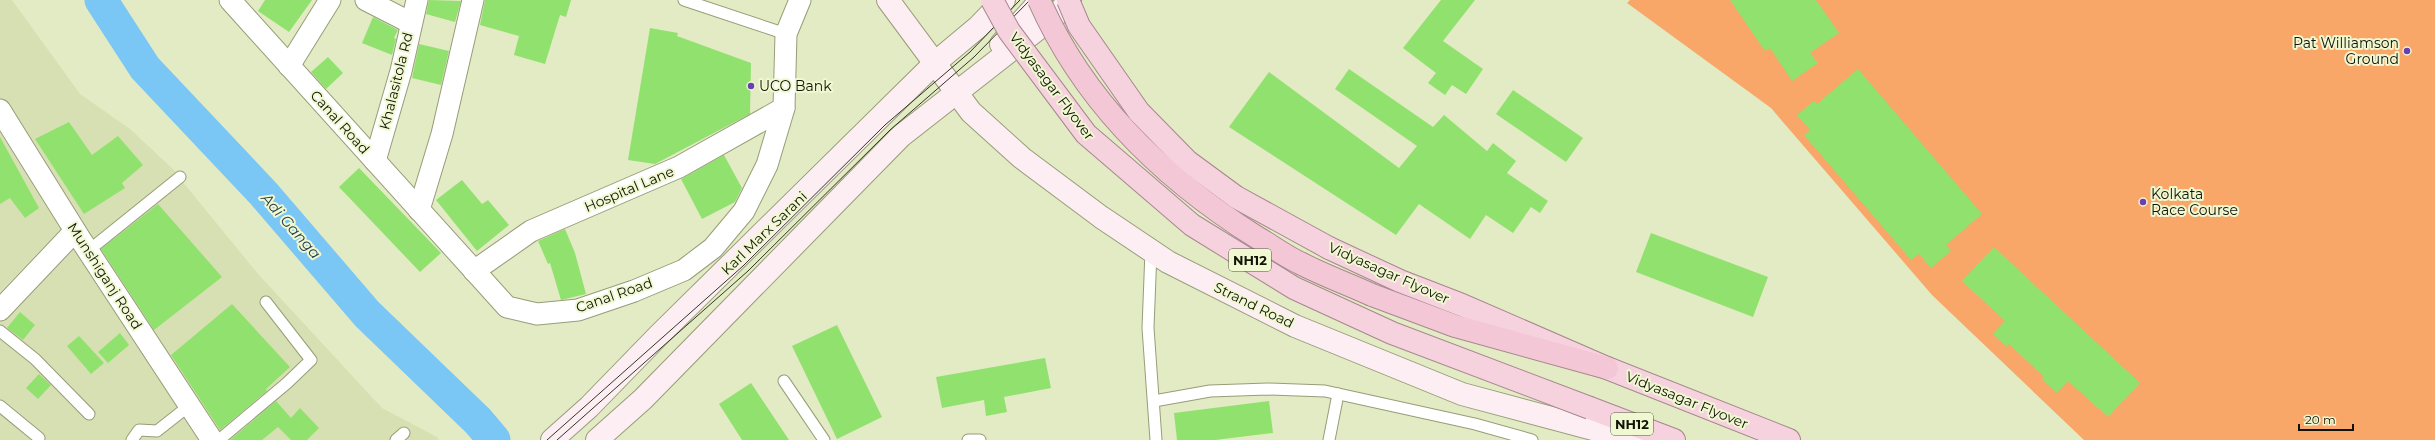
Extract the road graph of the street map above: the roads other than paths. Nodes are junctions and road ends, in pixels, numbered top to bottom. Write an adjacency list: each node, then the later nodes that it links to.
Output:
1 (230, 0): 16 (street, Canal Road)
2 (330, 0): 16 (street)
3 (366, 0): 13 (street)
4 (417, 0): 13 (street, Khalasitola Rd)
5 (473, 0): 22 (street)
6 (684, 0): 14 (lane)
7 (800, 0): 14 (street, Canal Road)
8 (888, 0): 15 (main road, Strand Road)
9 (992, 0): 52 (highway, Vidyasagar Flyover / NH12, bridge)
10 (1004, 0): 15 (main road, Karl Marx Sarani)
11 (1040, 0): 17 (main road); 30 (highway, bridge)
12 (1069, 0): 17 (main road); 30 (highway, Vidyasagar Flyover, bridge)
13 (411, 23): 20 (street, Khalasitola Rd)
14 (786, 34): 18 (street, Canal Road)
15 (936, 62): 17 (main road, Strand Road); 37 (main road, Karl Marx Sarani)
16 (289, 66): 20 (street, Canal Road)
17 (957, 92): 25 (main road, Strand Road); 33 (main road)
18 (784, 108): 26 (street, Hospital Lane); 26 (street, Canal Road)
19 (0, 110): 23 (street, Munshiganj Road)
20 (375, 161): 22 (street, Canal Road)
21 (180, 176): 24 (lane)
22 (419, 210): 26 (street, Canal Road)
23 (75, 231): 24 (street, Munshiganj Road); 28 (street)
24 (88, 251): 35 (street, Munshiganj Road)
25 (1151, 251): 34 (lane); 51 (main road, Strand Road)
26 (474, 271)
27 (266, 302): 42 (lane)
28 (0, 310)
29 (0, 331): 38 (lane)
30 (1607, 368): 53 (highway, Vidyasagar Flyover)
31 (784, 381): 45 (lane)
32 (1338, 394): 34 (lane); 49 (lane); 50 (lane)
33 (643, 399): 37 (main road); 44 (main road)
34 (1154, 401): 48 (lane)
35 (190, 405): 40 (lane); 41 (street, Munshiganj Road)
36 (0, 406): 39 (lane)
37 (589, 407): 43 (main road, Karl Marx Sarani)
38 (89, 414)
39 (39, 438)
40 (132, 440)
41 (212, 440)
42 (219, 440)
43 (552, 440)
44 (597, 440)
45 (824, 440)
46 (968, 440): 47 (lane)
47 (980, 440)
48 (1156, 440)
49 (1329, 440)
50 (1532, 440)
51 (1634, 440)
52 (1674, 440)
53 (1789, 440)

